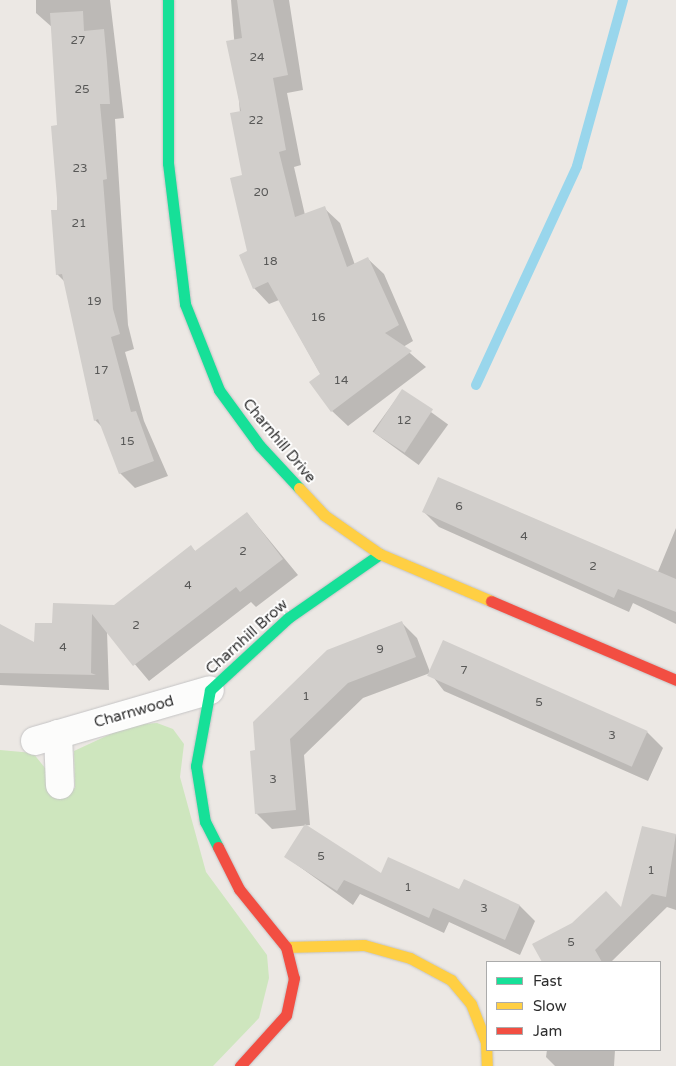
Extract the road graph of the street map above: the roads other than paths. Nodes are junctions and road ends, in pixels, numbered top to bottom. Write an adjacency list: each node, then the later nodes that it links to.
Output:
1 (168, 0): 2 (street, Charnhill Drive)
2 (380, 554): 3 (street, Charnhill Drive); 4 (street, Charnhill Brow)
3 (676, 680)
4 (210, 690): 5 (street, Charnwood); 6 (street, Charnhill Brow)
5 (60, 785)
6 (286, 947): 7 (street); 9 (street, Charnhill Brow)
7 (486, 1042)
8 (486, 1051): 10 (street)
9 (240, 1066)
10 (487, 1066)

